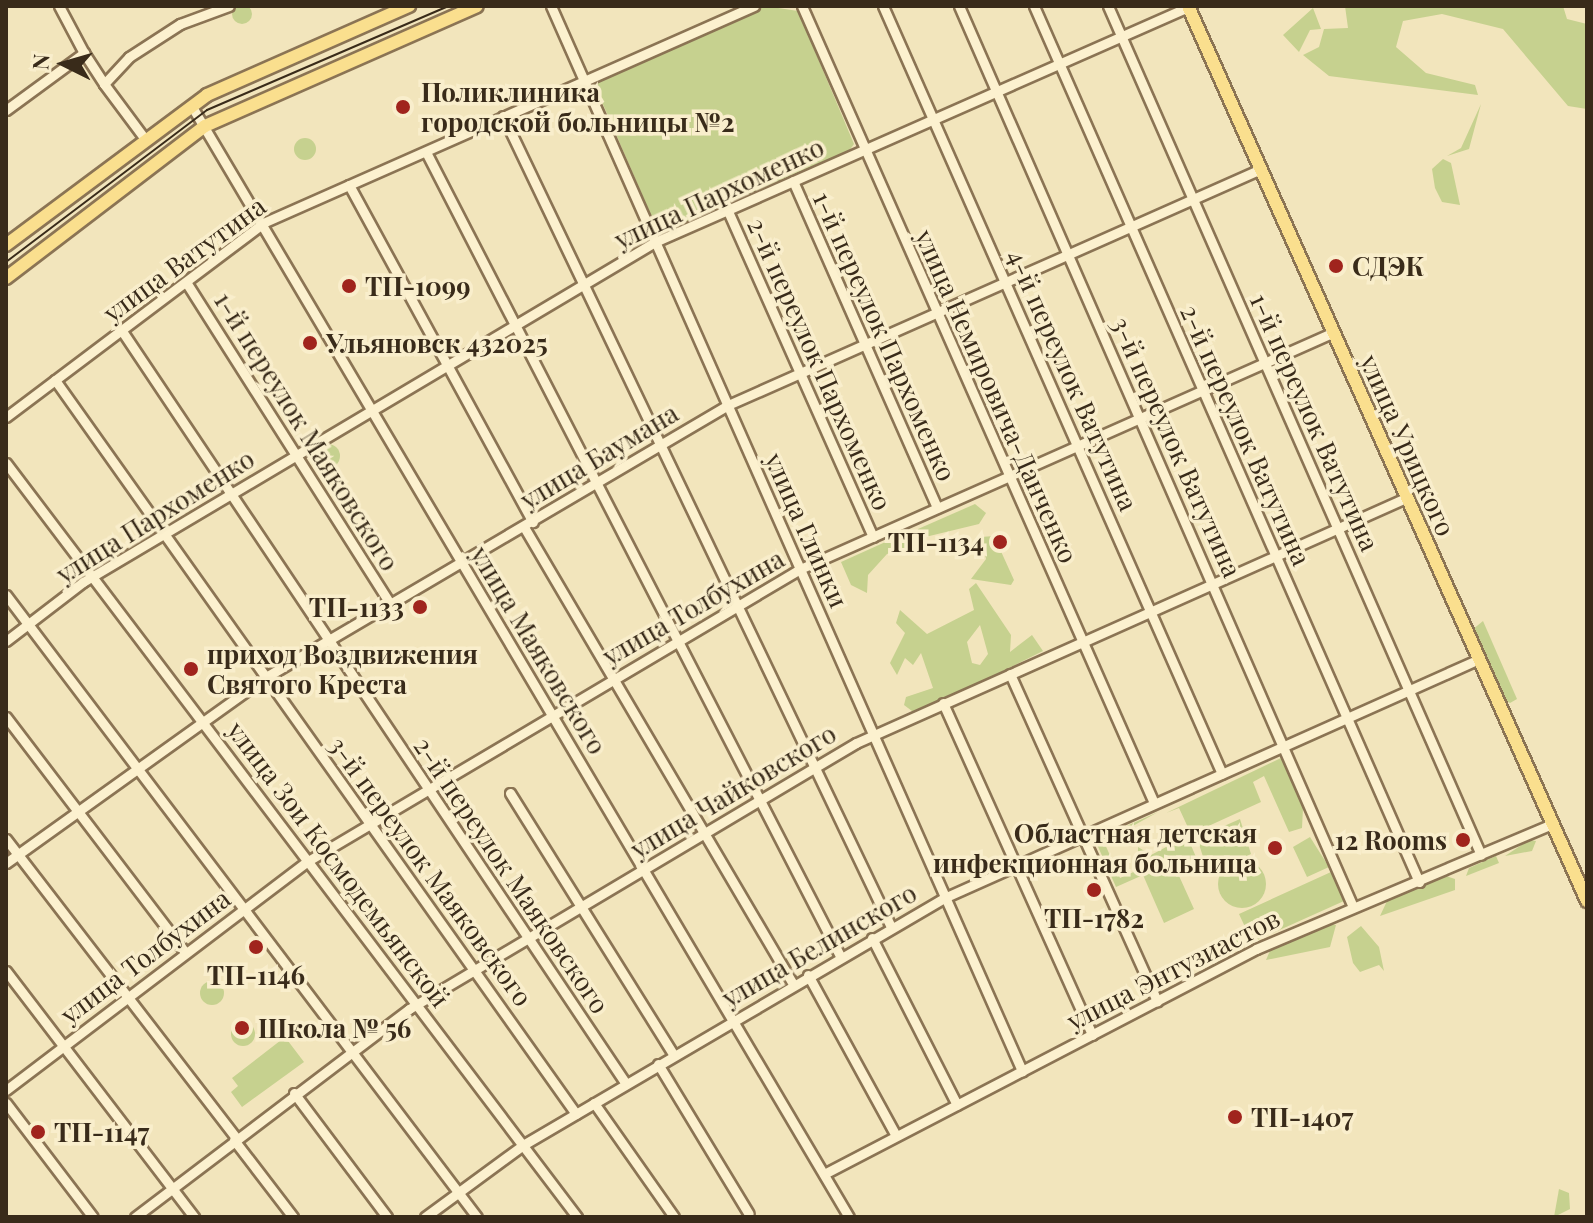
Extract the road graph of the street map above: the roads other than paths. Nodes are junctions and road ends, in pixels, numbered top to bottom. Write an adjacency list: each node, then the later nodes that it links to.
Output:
1 (59, 6): 14 (street)
2 (229, 6): 17 (street)
3 (409, 6): 19 (main road)
4 (477, 6): 23 (main road)
5 (551, 6): 16 (street, улица Глинки)
6 (754, 6): 16 (street, улица Ватутина)
7 (802, 6): 25 (street, улица Немировича-Данченко)
8 (883, 6): 22 (street, 4-й переулок Ватутина)
9 (959, 6): 18 (street, 3-й переулок Ватутина)
10 (1034, 6): 15 (street, 2-й переулок Ватутина)
11 (1108, 6): 13 (street, 1-й переулок Ватутина)
12 (1188, 6): 13 (street, улица Пархоменко); 27 (main road, улица Урицкого)
13 (1122, 37): 15 (street, улица Пархоменко); 30 (street, 1-й переулок Ватутина)
14 (84, 53): 17 (street); 20 (street)
15 (1059, 65): 18 (street, улица Пархоменко); 33 (street, 2-й переулок Ватутина)
16 (584, 79): 21 (street, улица Ватутина); 34 (street, улица Глинки)
17 (104, 84): 24 (street)
18 (996, 92): 22 (street, улица Пархоменко); 36 (street, 3-й переулок Ватутина)
19 (191, 105): 23 (street, улица Маяковского); 24 (main road)
20 (6, 110)
21 (503, 116): 26 (street, улица Ватутина); 40 (street)
22 (934, 119): 25 (street, улица Пархоменко); 39 (street, 4-й переулок Ватутина)
23 (205, 126): 32 (street, улица Маяковского); 37 (main road)
24 (145, 139): 35 (main road)
25 (865, 149): 28 (street, улица Пархоменко); 41 (street, улица Немировича-Данченко)
26 (426, 152): 29 (street, улица Ватутина); 42 (street)
27 (1261, 169): 30 (street, улица Баумана); 44 (main road, улица Урицкого)
28 (793, 181): 31 (street, улица Пархоменко); 45 (street, 1-й переулок Пархоменко)
29 (349, 185): 32 (street, улица Ватутина); 47 (street)
30 (1193, 199): 33 (street, улица Баумана); 46 (street, 1-й переулок Ватутина)
31 (727, 209): 34 (street, улица Пархоменко); 48 (street, 2-й переулок Пархоменко)
32 (263, 223): 38 (street, улица Ватутина); 52 (street, улица Маяковского)
33 (1130, 227): 36 (street, улица Баумана); 50 (street, 2-й переулок Ватутина)
34 (655, 242): 40 (street, улица Пархоменко); 51 (street, улица Глинки)
35 (6, 245)
36 (1068, 254): 39 (street, улица Баумана); 54 (street, 3-й переулок Ватутина)
37 (6, 278)
38 (186, 282): 43 (street, улица Ватутина); 57 (street, 1-й переулок Маяковского)
39 (1006, 282): 41 (street, улица Баумана); 56 (street, 4-й переулок Ватутина)
40 (582, 285): 42 (street, улица Пархоменко); 55 (street)
41 (936, 313): 45 (street, улица Баумана); 59 (street, улица Немировича-Данченко)
42 (516, 324): 47 (street, улица Пархоменко); 60 (street)
43 (122, 331): 49 (street, улица Ватутина); 61 (street, 2-й переулок Маяковского)
44 (1334, 332): 46 (street, улица Толбухина); 62 (main road, улица Урицкого)
45 (865, 344): 48 (street, улица Баумана); 63 (street, 1-й переулок Пархоменко)
46 (1265, 363): 50 (street, улица Толбухина); 65 (street, 1-й переулок Ватутина)
47 (447, 365): 52 (street, улица Пархоменко); 64 (street)
48 (799, 373): 51 (street, улица Баумана); 67 (street, 2-й переулок Пархоменко)
49 (55, 380): 53 (street, улица Ватутина); 66 (street, 3-й переулок Маяковского)
50 (1202, 391): 54 (street, улица Толбухина); 68 (street, 2-й переулок Ватутина)
51 (728, 405): 55 (street, улица Баумана); 70 (street, улица Глинки)
52 (372, 410): 57 (street, улица Пархоменко); 69 (street, улица Маяковского)
53 (6, 417)
54 (1140, 419): 56 (street, улица Толбухина); 72 (street, 3-й переулок Ватутина)
55 (661, 445): 60 (street, улица Баумана); 75 (street)
56 (1078, 446): 59 (street, улица Толбухина); 76 (street, 4-й переулок Ватутина)
57 (298, 454): 61 (street, улица Пархоменко); 74 (street, 1-й переулок Маяковского)
58 (6, 463): 71 (street, улица Зои Космодемьянской)
59 (1008, 476): 63 (street, улица Толбухина); 81 (street, улица Немировича-Данченко)
60 (598, 481): 64 (street, улица Баумана); 80 (street)
61 (230, 494): 66 (street, улица Пархоменко); 78 (street, 2-й переулок Маяковского)
62 (1408, 497): 65 (street, улица Чайковского); 82 (main road, улица Урицкого)
63 (937, 508): 67 (street, улица Толбухина)
64 (529, 524): 69 (street, улица Баумана); 85 (street)
65 (1338, 529): 68 (street, улица Чайковского); 86 (street, 1-й переулок Ватутина)
66 (164, 534): 71 (street, улица Пархоменко); 84 (street, 3-й переулок Маяковского)
67 (873, 537): 70 (street, улица Толбухина)
68 (1276, 556): 72 (street, улица Чайковского); 91 (street, 2-й переулок Ватутина)
69 (461, 562): 74 (street, улица Баумана); 88 (street, улица Маяковского)
70 (800, 569): 75 (street, улица Толбухина); 92 (street, улица Глинки)
71 (91, 577): 77 (street, улица Пархоменко); 90 (street, улица Зои Космодемьянской)
72 (1213, 583): 76 (street, улица Чайковского); 93 (street, 3-й переулок Ватутина)
73 (6, 595): 77 (street)
74 (390, 603): 78 (street, улица Баумана)
75 (738, 606): 80 (street, улица Толбухина); 95 (street)
76 (1151, 611): 81 (street, улица Чайковского); 96 (street, 4-й переулок Ватутина)
77 (28, 624): 79 (street, улица Пархоменко); 94 (street)
78 (328, 639): 84 (street, улица Баумана); 97 (street, 2-й переулок Маяковского)
79 (6, 641)
80 (678, 641): 85 (street, улица Толбухина); 99 (street)
81 (1082, 641): 83 (street, улица Чайковского); 100 (street, улица Немировича-Данченко)
82 (1479, 659): 86 (street, улица Белинского); 103 (main road, улица Урицкого)
83 (1010, 674): 87 (street, улица Чайковского); 105 (street)
84 (266, 677): 90 (street, улица Баумана); 102 (street, 3-й переулок Маяковского)
85 (616, 678): 88 (street, улица Толбухина); 104 (street)
86 (1409, 690): 91 (street, улица Белинского); 108 (street, 1-й переулок Ватутина)
87 (943, 703): 92 (street, улица Чайковского); 111 (street)
88 (553, 716): 97 (street, улица Толбухина); 112 (street, улица Маяковского)
89 (6, 717): 101 (street)
90 (201, 718): 94 (street, улица Баумана); 109 (street, улица Зои Космодемьянской)
91 (1348, 718): 93 (street, улица Белинского); 113 (street, 2-й переулок Ватутина)
92 (872, 734): 95 (street, улица Чайковского); 114 (street, улица Глинки)
93 (1283, 746): 96 (street, улица Белинского); 117 (street, 3-й переулок Ватутина)
94 (135, 765): 101 (street, улица Баумана); 118 (street)
95 (814, 768): 99 (street, улица Чайковского); 119 (street)
96 (1222, 774): 100 (street, улица Белинского)
97 (427, 789): 102 (street, улица Толбухина); 121 (street, 2-й переулок Маяковского)
98 (510, 793): 116 (street)
99 (759, 800): 104 (street, улица Чайковского); 123 (street)
100 (1154, 803): 105 (street, улица Белинского)
101 (76, 808): 107 (street, улица Баумана); 122 (street)
102 (370, 823): 109 (street, улица Толбухина); 124 (street, 3-й переулок Маяковского)
103 (1552, 824): 108 (street, улица Энтузиастов); 115 (main road, улица Урицкого)
104 (707, 831): 112 (street, улица Чайковского); 127 (street)
105 (1083, 835): 111 (street, улица Белинского); 129 (street)
106 (6, 839): 107 (street)
107 (17, 854): 110 (street, улица Баумана); 128 (street)
108 (1481, 855): 113 (street, улица Энтузиастов)
109 (308, 861): 118 (street, улица Толбухина); 130 (street, улица Зои Космодемьянской)
110 (6, 863)
111 (1017, 864): 114 (street, улица Белинского); 132 (street)
112 (644, 869): 116 (street, улица Чайковского); 131 (street, улица Маяковского)
113 (1419, 882): 117 (street, улица Энтузиастов)
114 (944, 898): 119 (street, улица Белинского); 137 (street, улица Глинки)
115 (1587, 901)
116 (582, 906): 121 (street, улица Чайковского); 135 (street)
117 (1353, 907): 129 (street, улица Энтузиастов)
118 (243, 910): 122 (street, улица Толбухина); 134 (street)
119 (891, 927): 120 (street, улица Белинского)
120 (872, 938): 123 (street, улица Белинского); 143 (street)
121 (529, 939): 124 (street, улица Чайковского); 138 (street, 2-й переулок Маяковского)
122 (185, 952): 128 (street, улица Толбухина)
123 (840, 956): 126 (street, улица Белинского)
124 (476, 970): 130 (street, улица Чайковского); 144 (street, 3-й переулок Маяковского)
125 (6, 971): 133 (street)
126 (808, 975): 127 (street, улица Белинского); 145 (street)
127 (793, 984): 131 (street, улица Белинского)
128 (129, 995): 133 (street, улица Толбухина); 146 (street)
129 (1157, 1001): 132 (street, улица Энтузиастов)
130 (417, 1004): 134 (street, улица Чайковского); 147 (street, улица Зои Космодемьянской)
131 (732, 1020): 135 (street, улица Белинского); 148 (street, улица Маяковского)
132 (1092, 1035): 137 (street, улица Энтузиастов)
133 (63, 1045): 139 (street, улица Толбухина); 149 (street)
134 (351, 1050): 140 (street, улица Чайковского); 150 (street)
135 (674, 1055): 136 (street, улица Белинского)
136 (658, 1064): 138 (street, улица Белинского); 151 (street)
137 (1022, 1071): 143 (street, улица Энтузиастов)
138 (626, 1084): 142 (street, улица Белинского)
139 (6, 1090)
140 (294, 1093): 146 (street, улица Чайковского); 156 (street)
141 (6, 1103): 152 (street)
142 (594, 1103): 144 (street, улица Белинского); 160 (street)
143 (957, 1105): 145 (street, улица Энтузиастов)
144 (576, 1114): 147 (street, улица Белинского)
145 (896, 1136): 148 (street, улица Энтузиастов)
146 (235, 1139): 149 (street, улица Чайковского); 155 (street)
147 (523, 1145): 150 (street, улица Белинского); 159 (street, улица Зои Космодемьянской)
148 (824, 1174): 161 (street, улица Маяковского)
149 (172, 1189): 153 (street, улица Чайковского); 154 (street)
150 (459, 1192): 157 (street, улица Белинского); 158 (street)
151 (749, 1214)
152 (93, 1217)
153 (135, 1217)
154 (194, 1217)
155 (293, 1217)
156 (387, 1217)
157 (425, 1217)
158 (477, 1217)
159 (577, 1217)
160 (674, 1217)
161 (849, 1217)

